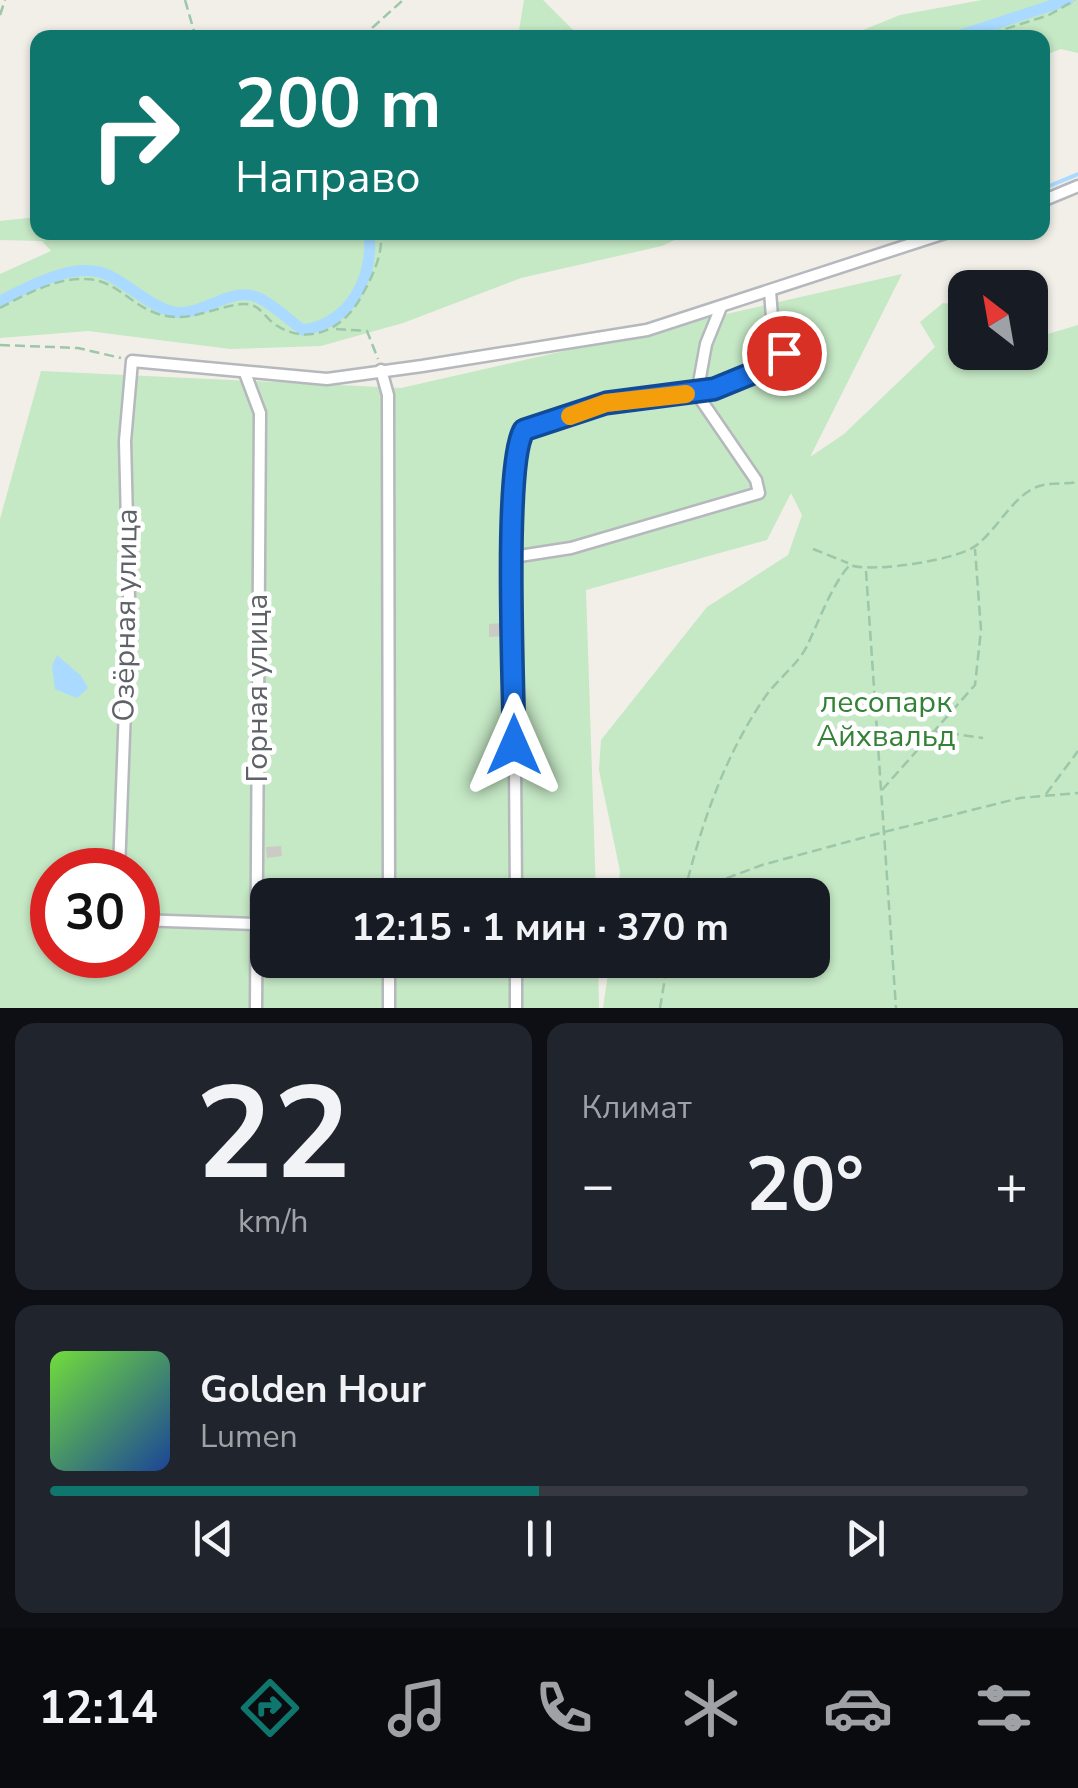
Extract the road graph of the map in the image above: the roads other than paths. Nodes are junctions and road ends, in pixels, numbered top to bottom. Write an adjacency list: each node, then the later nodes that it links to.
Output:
1 (1078, 186): 2 (street)
2 (1050, 198)
3 (924, 240): 4 (street)
4 (770, 291): 5 (street); 8 (street)
5 (721, 307): 6 (street); 8 (street)
6 (381, 370): 7 (street); 12 (street)
7 (245, 372): 10 (street, Озёрная улица); 11 (street, Горная улица)
8 (697, 394): 9 (street); 9 (street)
9 (513, 557): 13 (street)
10 (120, 848)
11 (255, 878)
12 (389, 878)
13 (516, 878)
14 (160, 921): 15 (street)
15 (250, 924)
16 (256, 978): 19 (street, Горная улица)
17 (389, 978): 20 (street)
18 (516, 978): 21 (street)
19 (256, 1008)
20 (389, 1008)
21 (516, 1008)

